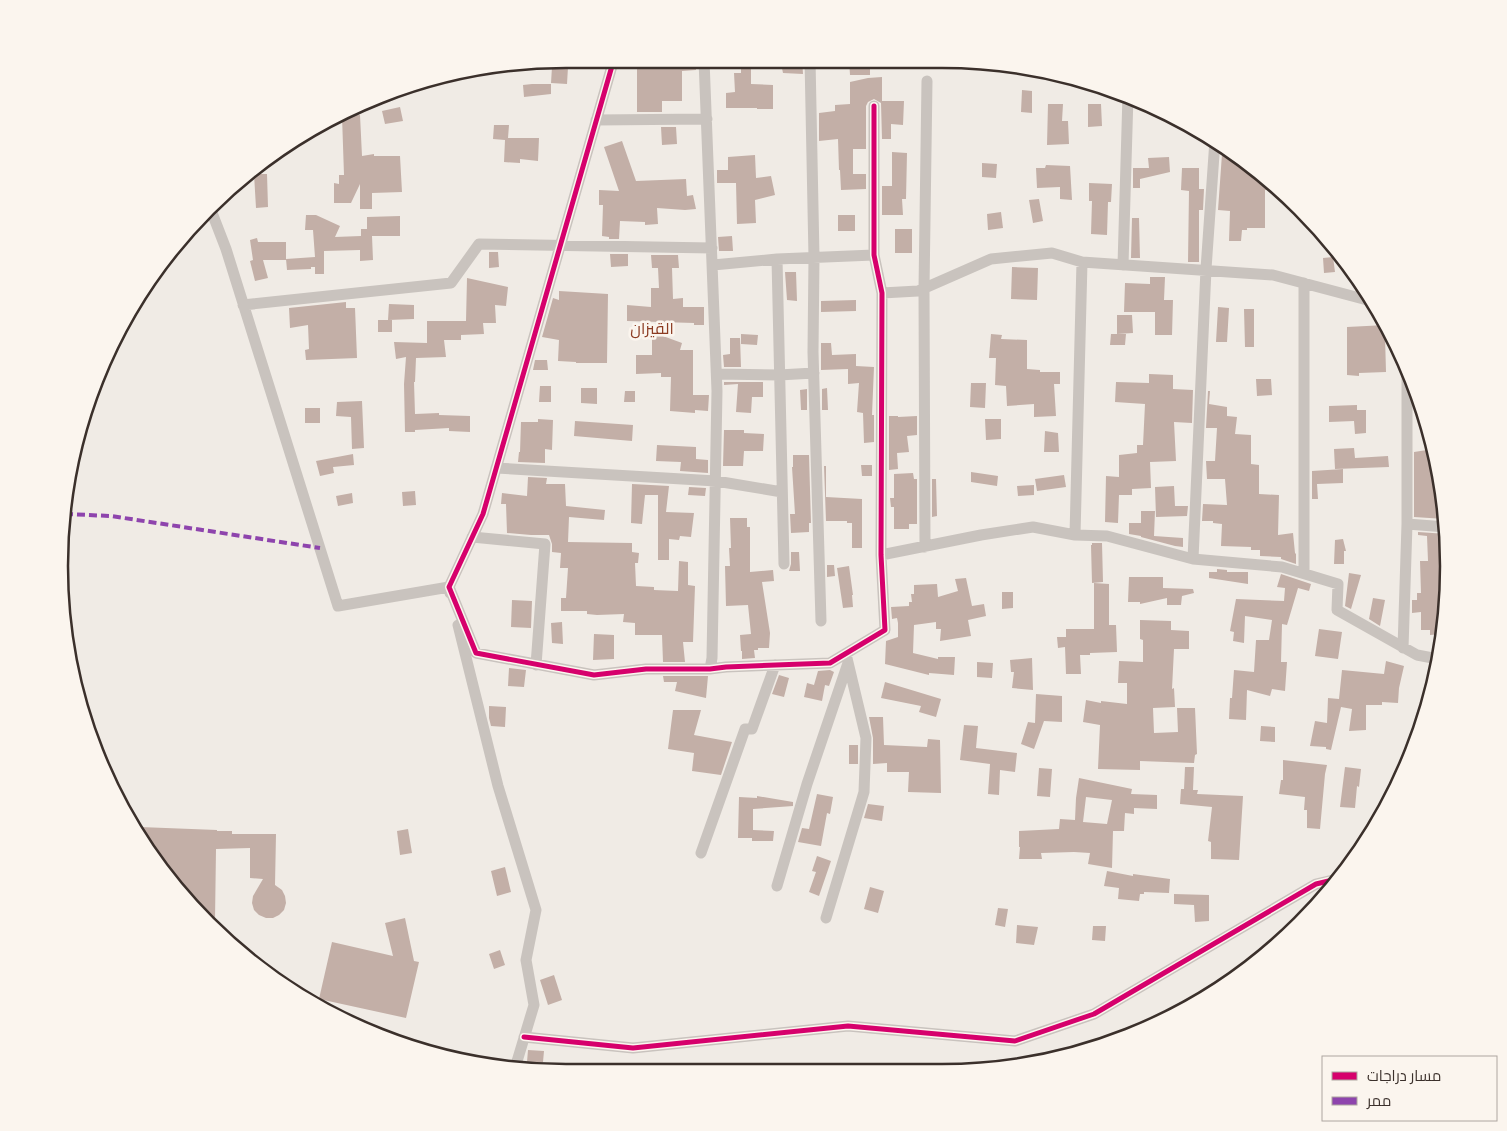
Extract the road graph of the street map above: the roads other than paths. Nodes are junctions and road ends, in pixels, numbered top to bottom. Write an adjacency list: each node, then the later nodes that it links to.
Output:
1 (611, 68): 8 (street)
2 (704, 68): 7 (street)
3 (810, 68): 14 (street)
4 (927, 81): 21 (street)
5 (1128, 103): 18 (street)
6 (874, 106): 13 (street)
7 (707, 118): 8 (street); 12 (street)
8 (596, 120): 11 (street)
9 (1215, 149): 19 (street)
10 (213, 213): 24 (street)
11 (560, 246): 12 (street); 24 (street); 29 (street)
12 (712, 248): 17 (street)
13 (874, 255): 14 (street); 22 (street)
14 (814, 257): 15 (street); 26 (street)
15 (777, 259): 17 (street); 27 (street)
16 (1082, 262): 18 (street); 21 (street); 34 (street)
17 (713, 265): 25 (street)
18 (1123, 265): 19 (street)
19 (1206, 270): 20 (street); 38 (street)
20 (1304, 283): 23 (street); 40 (street)
21 (924, 289): 22 (street); 36 (street)
22 (882, 293): 37 (street)
23 (1362, 299)
24 (243, 305): 41 (street)
25 (716, 374): 27 (street); 30 (street)
26 (814, 374): 27 (street); 42 (street)
27 (779, 375): 31 (street)
28 (1407, 388): 32 (street)
29 (496, 468): 30 (street); 35 (street)
30 (716, 481): 31 (street); 48 (street)
31 (782, 492): 39 (street)
32 (1406, 524): 33 (street); 43 (street)
33 (1437, 526)
34 (1075, 535): 36 (street); 38 (street)
35 (472, 537): 41 (street); 46 (street)
36 (924, 547): 37 (street)
37 (882, 556): 45 (street)
38 (1193, 559): 40 (street)
39 (784, 564)
40 (1304, 574): 43 (street)
41 (449, 587): 46 (street); 53 (street)
42 (820, 621)
43 (1403, 648): 44 (street)
44 (1431, 658)
45 (847, 659): 47 (street); 51 (street); 52 (street)
46 (536, 665): 48 (street)
47 (775, 665): 48 (street); 49 (street)
48 (710, 669)
49 (701, 853)
50 (1326, 882): 53 (street)
51 (777, 886)
52 (826, 918)
53 (524, 1037): 54 (street)
54 (517, 1061)

